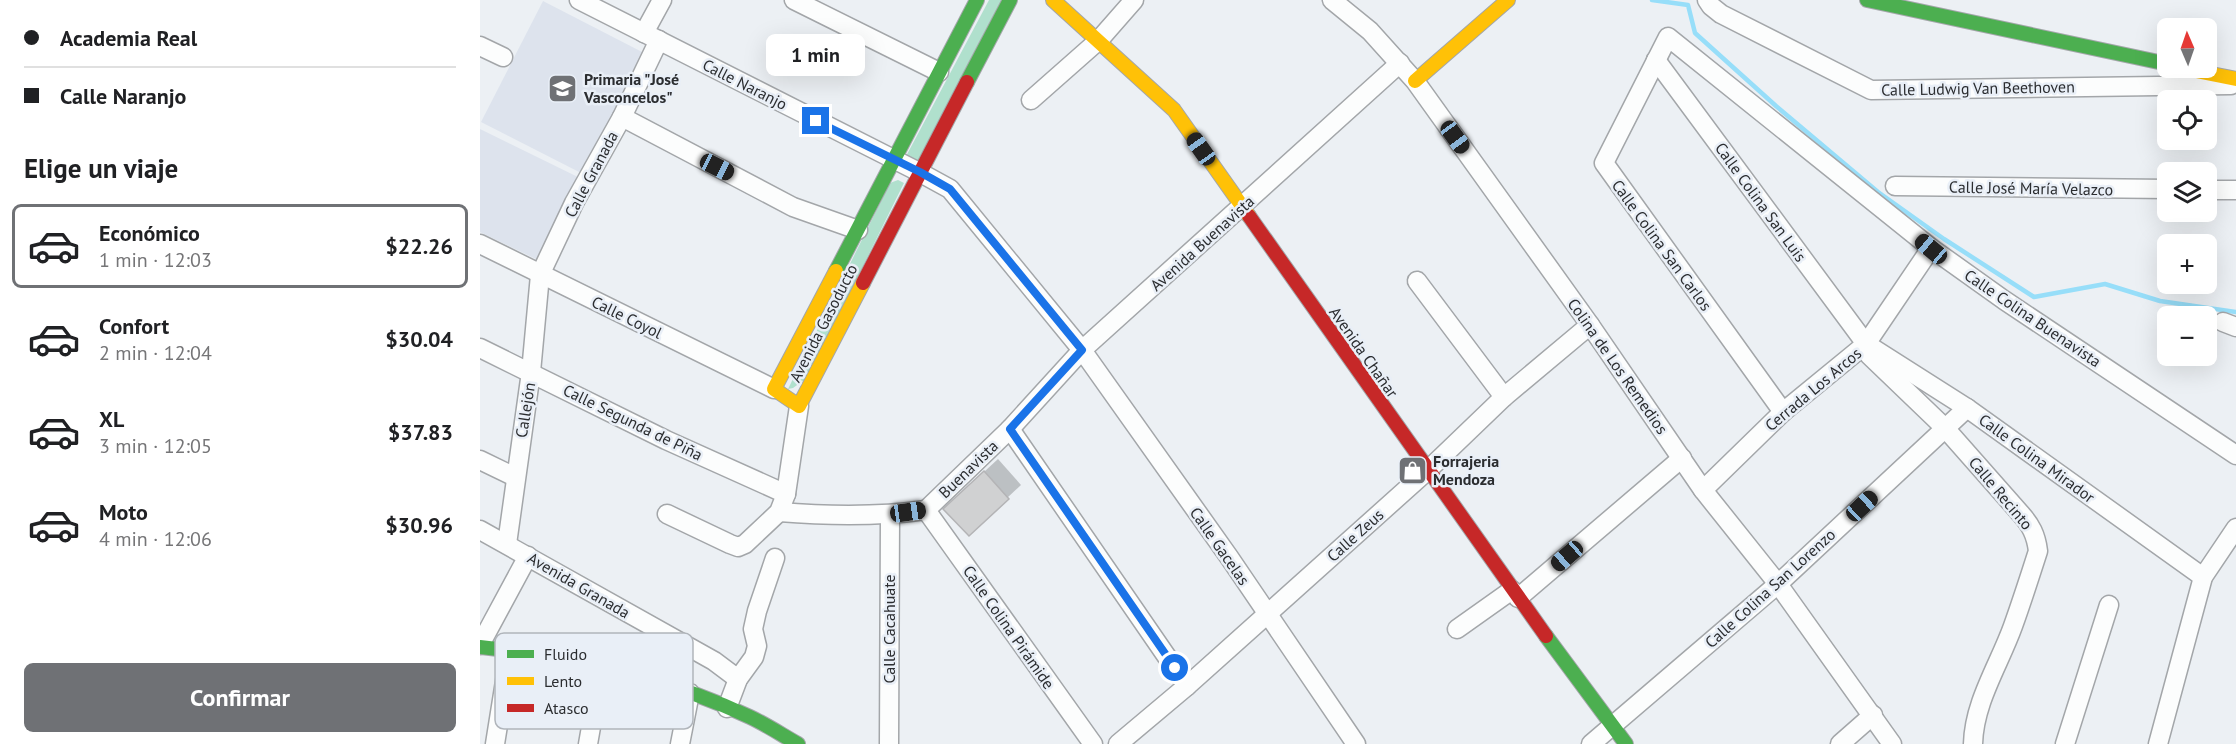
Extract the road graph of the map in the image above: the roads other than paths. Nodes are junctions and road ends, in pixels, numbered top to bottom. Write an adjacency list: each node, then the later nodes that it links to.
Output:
1 (579, 0): 12 (street, Calle Naranjo)
2 (662, 0): 12 (street, Calle Granada)
3 (794, 0): 20 (street)
4 (977, 0): 20 (street, Avenida Gasoducto)
5 (1010, 0): 28 (street, Avenida Gasoducto)
6 (1053, 0): 14 (street, Avenida Chañar)
7 (1134, 0): 14 (street)
8 (1332, 0): 19 (street, Colina de Los Remedios)
9 (1508, 0): 23 (street)
10 (1707, 0): 24 (street, Calle Ludwig Van Beethoven)
11 (1868, 0): 18 (street)
12 (651, 37): 26 (street, Calle Granada); 27 (street, Calle Naranjo)
13 (1668, 37): 17 (street, Calle Colina San Carlos); 36 (street, Calle Colina Buenavista)
14 (1099, 40): 25 (street); 33 (street, Avenida Chañar)
15 (480, 46): 16 (street)
16 (503, 57)
17 (1656, 60): 40 (street, Calle Colina San Luis); 48 (street, Calle Colina San Carlos)
18 (2157, 62)
19 (1400, 63): 23 (street, Colina de Los Remedios); 33 (street, Avenida Buenavista)
20 (939, 72): 27 (street, Avenida Gasoducto)
21 (2217, 75): 22 (street)
22 (2236, 79)
23 (1415, 81): 39 (street, Colina de Los Remedios)
24 (2236, 85)
25 (1031, 100)
26 (622, 117): 34 (street); 37 (street, Calle Granada)
27 (894, 161): 28 (street, Calle Naranjo); 34 (street, Avenida Gasoducto)
28 (920, 172): 42 (street, Calle Naranjo); 46 (street, Avenida Gasoducto)
29 (1895, 186): 30 (street, Calle José María Velazco)
30 (2157, 189)
31 (2217, 190): 32 (street)
32 (2236, 190)
33 (1242, 207): 42 (street, Avenida Buenavista); 54 (street, Avenida Chañar)
34 (858, 230): 44 (street, Avenida Gasoducto)
35 (480, 244): 37 (street, Calle Coyol)
36 (1931, 249): 40 (street, Cerrada Los Arcos); 51 (street, Calle Colina Buenavista)
37 (540, 275): 43 (street, Callejón); 44 (street, Calle Coyol)
38 (1418, 281): 45 (street)
39 (1590, 325): 45 (street, Calle Zeus); 52 (street, Colina de Los Remedios)
40 (1866, 344): 47 (street, Calle Colina Mirador); 48 (street, Cerrada Los Arcos); 49 (street, Calle Recinto)
41 (480, 348): 43 (street, Calle Segunda de Piña)
42 (1082, 350): 50 (street, Avenida Buenavista); 71 (street, Calle Gacelas)
43 (531, 372): 55 (street, Callejón); 57 (street, Calle Segunda de Piña)
44 (774, 388): 46 (street, Avenida Gasoducto)
45 (1504, 397): 54 (street, Calle Zeus)
46 (799, 406): 57 (street)
47 (1967, 408): 49 (street, Calle Colina San Lorenzo); 67 (street, Calle Colina Mirador)
48 (1783, 412): 56 (street, Cerrada Los Arcos)
49 (1945, 428): 68 (street, Calle Colina San Lorenzo); 98 (street, Calle Recinto)
50 (1010, 429): 58 (street, Buenavista); 78 (street)
51 (2236, 454)
52 (1682, 458): 56 (street, Colina de Los Remedios); 69 (street)
53 (480, 460): 55 (street)
54 (1428, 470): 69 (street, Avenida Chañar); 71 (street, Calle Zeus)
55 (515, 477): 64 (street, Callejón)
56 (1703, 490): 68 (street, Colina de Los Remedios)
57 (786, 494): 59 (street)
58 (926, 510): 61 (street); 86 (street, Calle Colina Pirámide)
59 (779, 512): 60 (street); 61 (street)
60 (667, 514)
61 (890, 515): 91 (street, Calle Cacahuate)
62 (2236, 528): 67 (street)
63 (480, 530): 64 (street, Avenida Granada)
64 (507, 544): 65 (street, Avenida Granada)
65 (528, 556): 73 (street, Avenida Granada); 74 (street)
66 (775, 558): 77 (street)
67 (2203, 577): 100 (street)
68 (1778, 584): 81 (street, Colina de Los Remedios); 82 (street, Calle Colina San Lorenzo)
69 (1515, 594): 72 (street); 82 (street, Avenida Chañar)
70 (2109, 605): 99 (street)
71 (1266, 614): 78 (street, Calle Zeus); 93 (street, Calle Gacelas)
72 (1457, 629)
73 (664, 633)
74 (480, 646): 75 (street)
75 (495, 648)
76 (693, 649): 77 (street, Avenida Granada)
77 (738, 679): 80 (street)
78 (1187, 686): 92 (street, Calle Zeus)
79 (693, 694): 80 (street)
80 (727, 708): 90 (street)
81 (1873, 715): 96 (street); 97 (street, Colina de Los Remedios)
82 (1613, 726): 94 (street, Calle Colina San Lorenzo); 95 (street, Avenida Chañar)
83 (497, 729): 87 (street)
84 (591, 729): 88 (street)
85 (683, 729): 89 (street)
86 (1087, 742)
87 (495, 744)
88 (588, 744)
89 (680, 744)
90 (798, 744)
91 (889, 744)
92 (1118, 744)
93 (1356, 744)
94 (1592, 744)
95 (1626, 744)
96 (1840, 744)
97 (1892, 744)
98 (1973, 744)
99 (2066, 744)
100 (2158, 744)

